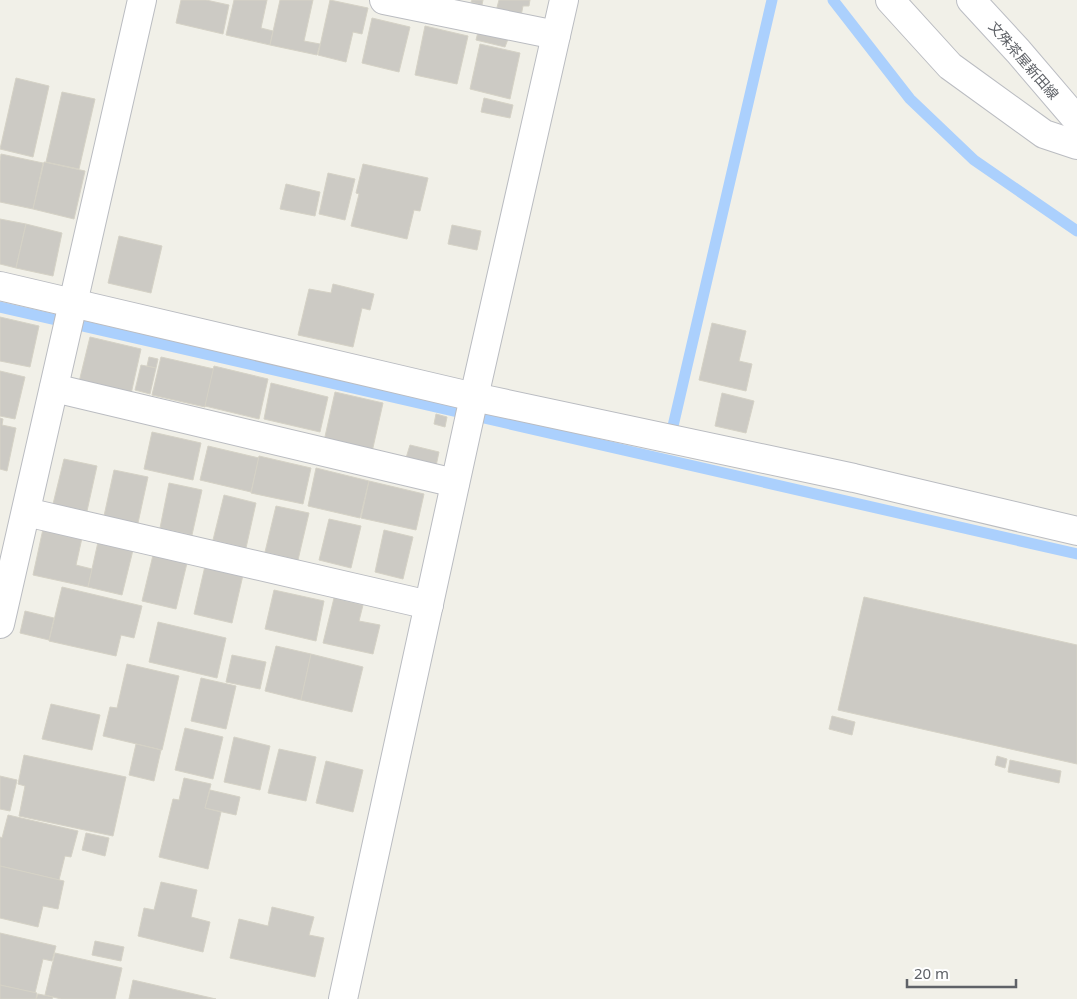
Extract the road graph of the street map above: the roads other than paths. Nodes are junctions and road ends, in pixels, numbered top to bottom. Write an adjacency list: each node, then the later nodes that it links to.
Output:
1 (142, 0): 10 (street)
2 (384, 0): 6 (street)
3 (564, 0): 6 (street)
4 (890, 0): 8 (street)
5 (971, 0): 7 (street, 文殊茶屋新田線)
6 (556, 35): 12 (street)
7 (1077, 120)
8 (1077, 145)
9 (0, 286): 10 (street)
10 (74, 304): 11 (street); 12 (street)
11 (54, 388): 13 (street); 14 (street)
12 (474, 397): 13 (street); 15 (street)
13 (455, 483): 17 (street)
14 (26, 512): 16 (street); 17 (street)
15 (1077, 531)
16 (4, 591): 18 (street)
17 (429, 605): 19 (street)
18 (0, 624)
19 (343, 999)

